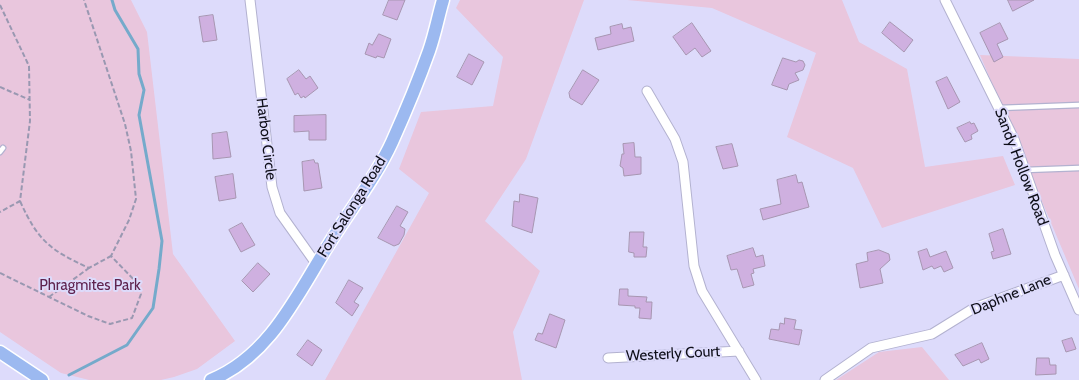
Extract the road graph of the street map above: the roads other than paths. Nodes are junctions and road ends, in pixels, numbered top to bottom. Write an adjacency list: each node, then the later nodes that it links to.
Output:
1 (250, 0): 9 (street, Harbor Circle)
2 (443, 0): 9 (main road, Fort Salonga Road)
3 (945, 0): 6 (street, Sandy Hollow Road)
4 (647, 91): 12 (street)
5 (1079, 105): 6 (lane)
6 (999, 108): 8 (street, Sandy Hollow Road)
7 (1079, 168): 8 (lane)
8 (1025, 170): 10 (street, Sandy Hollow Road)
9 (317, 265): 16 (main road, Fort Salonga Road)
10 (1064, 275): 11 (street, Sandy Hollow Road); 18 (street, Daphne Lane)
11 (1079, 310)
12 (739, 351): 14 (street, Westerly Court); 17 (street)
13 (0, 352): 15 (main road)
14 (608, 358)
15 (42, 380)
16 (211, 380)
17 (756, 380)
18 (825, 380)

